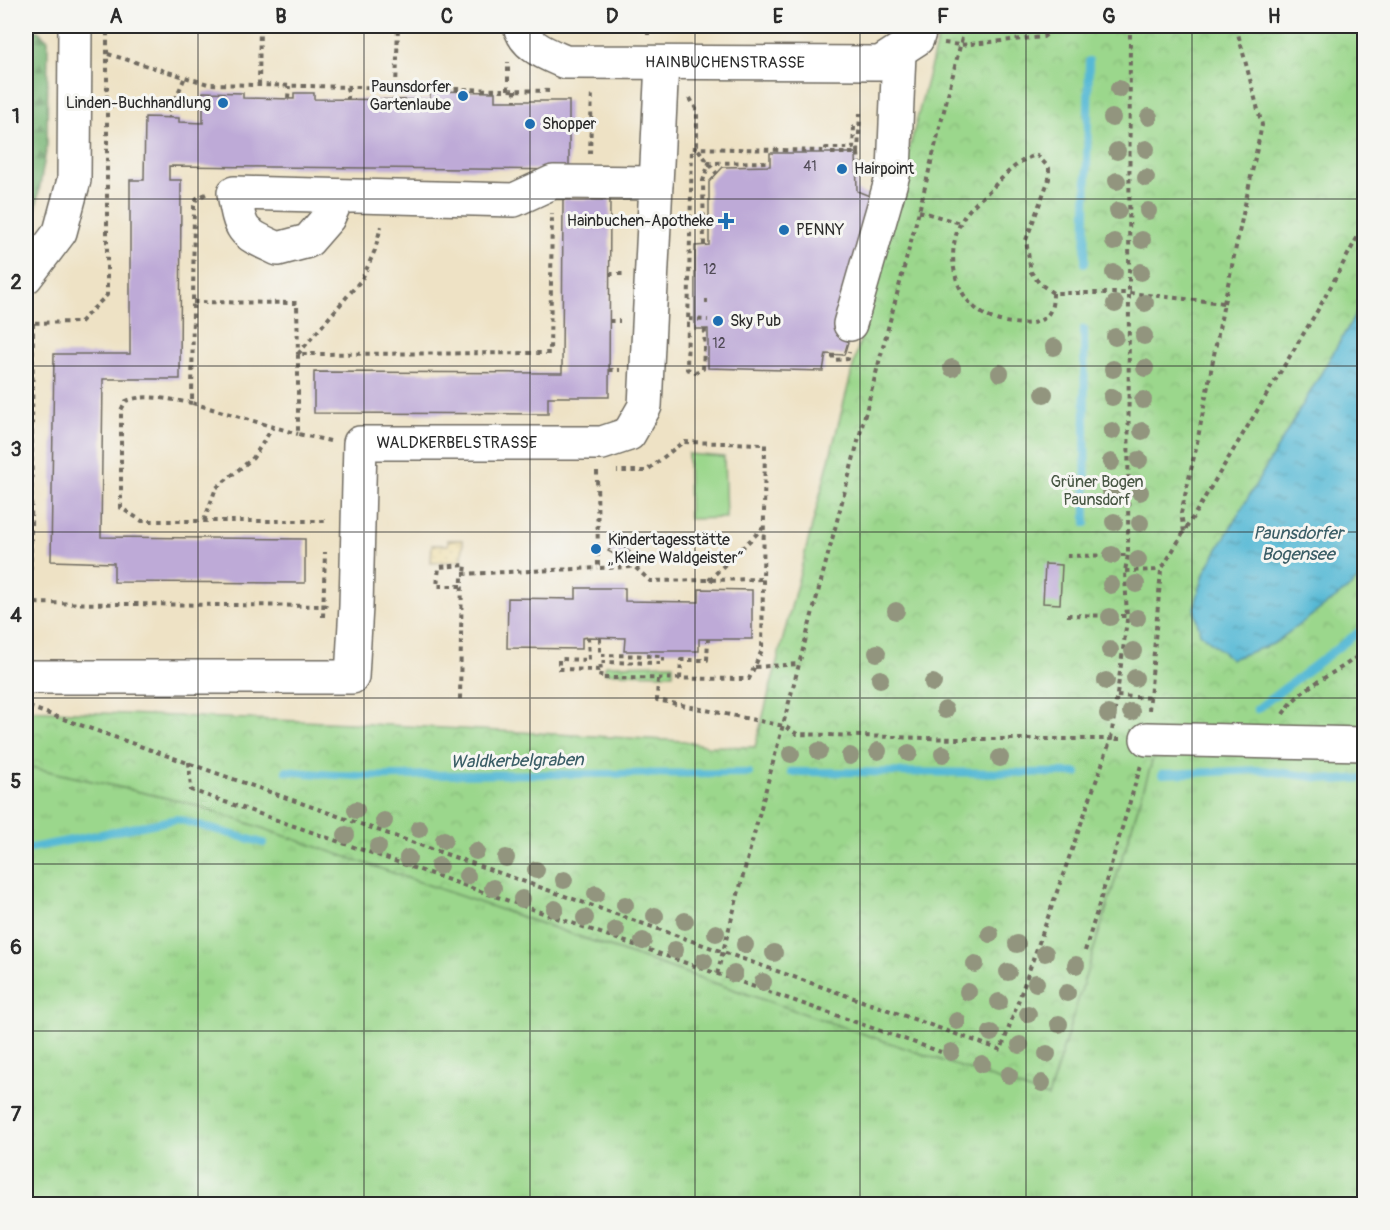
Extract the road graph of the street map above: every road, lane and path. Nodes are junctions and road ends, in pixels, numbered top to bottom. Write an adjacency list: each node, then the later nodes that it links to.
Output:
1 (75, 26): 56 (street)
2 (260, 26): 16 (path)
3 (388, 26): 4 (path)
4 (398, 26): 9 (path); 19 (path)
5 (964, 26): 11 (path)
6 (1059, 26): 11 (path)
7 (1130, 26): 58 (path)
8 (1236, 26): 60 (path)
9 (515, 29): 13 (street, HAINBUCHENSTRASSE)
10 (912, 39): 11 (path); 13 (street, HAINBUCHENSTRASSE); 64 (street)
11 (960, 45): 48 (path)
12 (108, 54): 15 (path)
13 (662, 63): 44 (street, WALDKERBELSTRASSE)
14 (508, 70): 21 (path)
15 (184, 77): 16 (path); 30 (path)
16 (259, 85): 17 (path)
17 (289, 86): 18 (path); 25 (path)
18 (347, 87): 19 (path); 26 (path)
19 (396, 88): 20 (path)
20 (418, 88): 21 (path); 27 (path)
21 (508, 90): 22 (path)
22 (515, 90): 23 (path); 28 (path)
23 (554, 91)
24 (592, 91): 43 (path)
25 (288, 98)
26 (348, 99)
27 (418, 100)
28 (515, 101)
29 (108, 106): 30 (path)
30 (169, 107): 33 (path)
31 (697, 111): 35 (path)
32 (860, 113): 34 (path)
33 (170, 118)
34 (859, 125): 35 (path); 37 (path)
35 (697, 148): 39 (path); 54 (path)
36 (831, 153): 37 (path)
37 (858, 153): 40 (path)
38 (770, 162): 39 (path)
39 (709, 163): 41 (path); 53 (path)
40 (864, 164)
41 (717, 174)
42 (553, 182): 43 (street); 47 (street); 66 (path)
43 (590, 182): 44 (street)
44 (656, 183): 72 (street, WALDKERBELSTRASSE)
45 (234, 194): 46 (street); 46 (street); 59 (path)
46 (338, 196): 47 (street)
47 (388, 197): 66 (path)
48 (919, 212): 49 (path); 95 (path)
49 (960, 224): 57 (path); 57 (path)
50 (632, 225): 52 (path)
51 (1365, 225): 76 (path)
52 (610, 226)
53 (704, 245)
54 (689, 267): 55 (path); 61 (path)
55 (695, 268)
56 (26, 277)
57 (1053, 293): 58 (path)
58 (1129, 293): 60 (path); 77 (path)
59 (193, 303): 66 (path); 69 (path)
60 (1224, 303): 76 (path)
61 (689, 319): 62 (path); 65 (path)
62 (708, 320)
63 (33, 323): 86 (path)
64 (850, 324)
65 (705, 329)
66 (298, 354): 71 (path)
67 (834, 354): 68 (path)
68 (833, 360)
69 (192, 403): 70 (path); 73 (path)
70 (273, 427): 71 (path); 73 (path)
71 (298, 434): 72 (path)
72 (360, 443): 87 (street, WALDKERBELSTRASSE)
73 (204, 521): 74 (path)
74 (326, 521)
75 (765, 526): 79 (path); 83 (path); 84 (path)
76 (1184, 532): 80 (path)
77 (1128, 555): 78 (path); 81 (path)
78 (1067, 556)
79 (598, 568): 82 (path); 84 (path)
80 (1161, 570): 81 (path); 102 (path)
81 (1125, 571): 89 (path)
82 (465, 573): 85 (path); 85 (path)
83 (764, 579): 84 (path); 96 (path)
84 (709, 580)
85 (461, 586): 103 (path)
86 (28, 603): 87 (path); 90 (path)
87 (356, 606): 98 (street, WALDKERBELSTRASSE)
88 (1067, 615): 89 (path)
89 (1127, 615): 101 (path)
90 (30, 633)
91 (588, 637): 97 (path)
92 (600, 638): 97 (path)
93 (708, 639): 100 (path)
94 (1365, 651): 108 (path)
95 (800, 664): 96 (path); 105 (path)
96 (754, 668): 100 (path)
97 (601, 670): 99 (path)
98 (26, 677)
99 (658, 679): 100 (path); 105 (path)
100 (680, 680)
101 (1117, 696): 102 (path); 106 (path)
102 (1151, 698): 107 (path)
103 (460, 699)
104 (26, 706): 110 (path)
105 (784, 726): 106 (path); 111 (path)
106 (1111, 739): 107 (path); 111 (path)
107 (1147, 739): 108 (street); 112 (path)
108 (1278, 742): 109 (street)
109 (1365, 744)
110 (189, 762): 111 (path); 113 (path)
111 (723, 951): 113 (path)
112 (1085, 951)
113 (717, 974): 114 (path)
114 (941, 1052)

